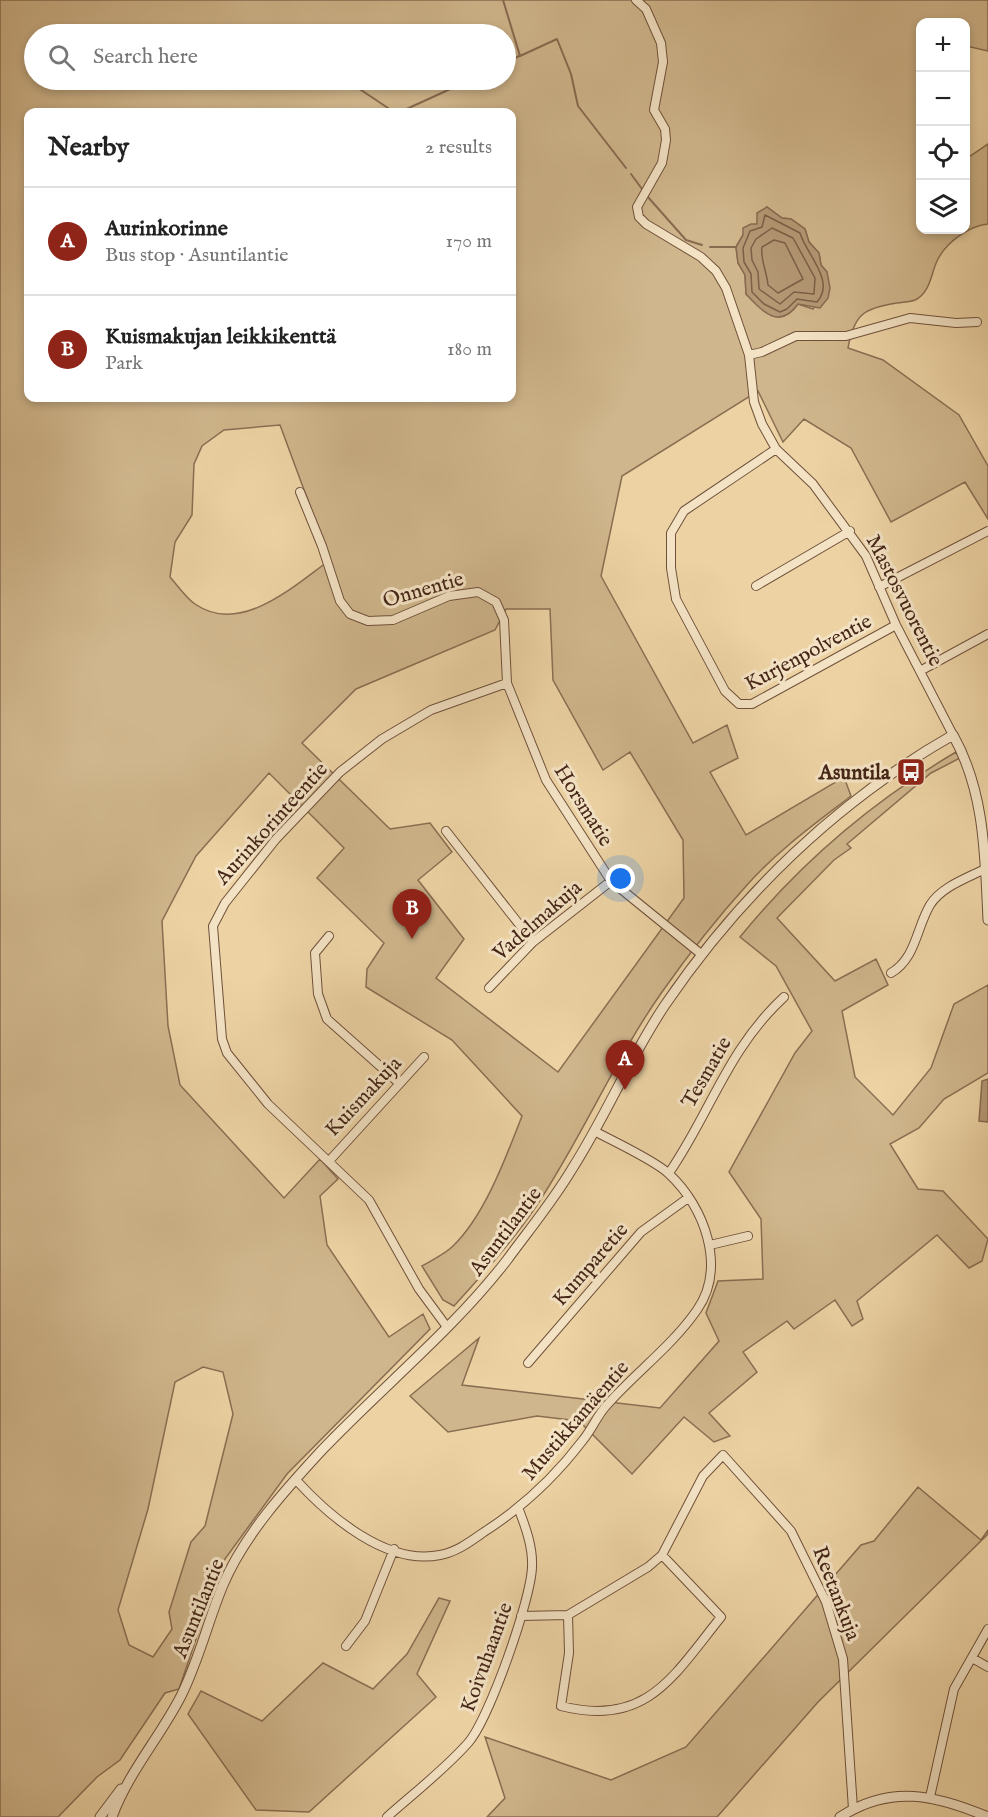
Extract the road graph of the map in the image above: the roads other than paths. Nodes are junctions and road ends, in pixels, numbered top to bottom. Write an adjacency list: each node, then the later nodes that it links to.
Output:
1 (636, 0): 3 (street, Mastosvuorentie)
2 (977, 322): 3 (street)
3 (749, 355): 4 (street, Mastosvuorentie)
4 (776, 449): 6 (street, Mastosvuorentie); 10 (street, Kurjenpolventie)
5 (300, 492): 11 (street, Onnentie)
6 (850, 531): 8 (street); 9 (street, Mastosvuorentie)
7 (988, 531): 9 (street)
8 (756, 586)
9 (879, 587): 10 (street, Mastosvuorentie)
10 (896, 625): 13 (street, Mastosvuorentie)
11 (506, 634): 14 (street, Horsmatie)
12 (988, 634): 13 (street)
13 (920, 671): 15 (street, Mastosvuorentie)
14 (507, 683): 18 (street, Horsmatie); 29 (street, Aurinkorinteentie)
15 (953, 735): 17 (street); 22 (street, Asuntilantie)
16 (446, 831): 21 (street)
17 (986, 869): 19 (street); 23 (street)
18 (611, 881): 21 (street, Vadelmakuja); 22 (street, Horsmatie)
19 (988, 920)
20 (329, 936): 27 (street)
21 (533, 942): 24 (street, Vadelmakuja)
22 (701, 954): 28 (street, Asuntilantie)
23 (891, 973)
24 (489, 988)
25 (784, 997): 30 (street, Tesmatie)
26 (424, 1057): 27 (street, Kuismakuja)
27 (399, 1083): 29 (street, Kuismakuja)
28 (594, 1131): 30 (street, Mustikkamäentie); 34 (street, Asuntilantie)
29 (330, 1160): 34 (street, Aurinkorinteentie)
30 (669, 1173): 31 (street, Mustikkamäentie)
31 (688, 1198): 33 (street, Mustikkamäentie); 35 (street, Kumparetie)
32 (748, 1236): 33 (street)
33 (710, 1245): 37 (street, Mustikkamäentie)
34 (447, 1327): 36 (street, Asuntilantie)
35 (528, 1363)
36 (297, 1481): 38 (street, Mustikkamäentie); 46 (street, Asuntilantie)
37 (519, 1510): 38 (street, Mustikkamäentie); 40 (street, Koivuhaantie)
38 (394, 1549): 43 (street)
39 (662, 1555): 41 (street); 41 (street); 48 (street, Reetankuja)
40 (521, 1616): 41 (street); 52 (street, Koivuhaantie)
41 (568, 1616)
42 (988, 1629): 44 (street)
43 (346, 1646)
44 (972, 1658): 45 (street); 47 (street)
45 (988, 1667)
46 (127, 1784): 50 (street, Asuntilantie); 51 (street, Asuntilantie)
47 (930, 1797): 48 (street); 49 (street)
48 (853, 1809): 53 (street)
49 (988, 1816)
50 (100, 1817)
51 (112, 1817)
52 (387, 1817)
53 (840, 1817)

